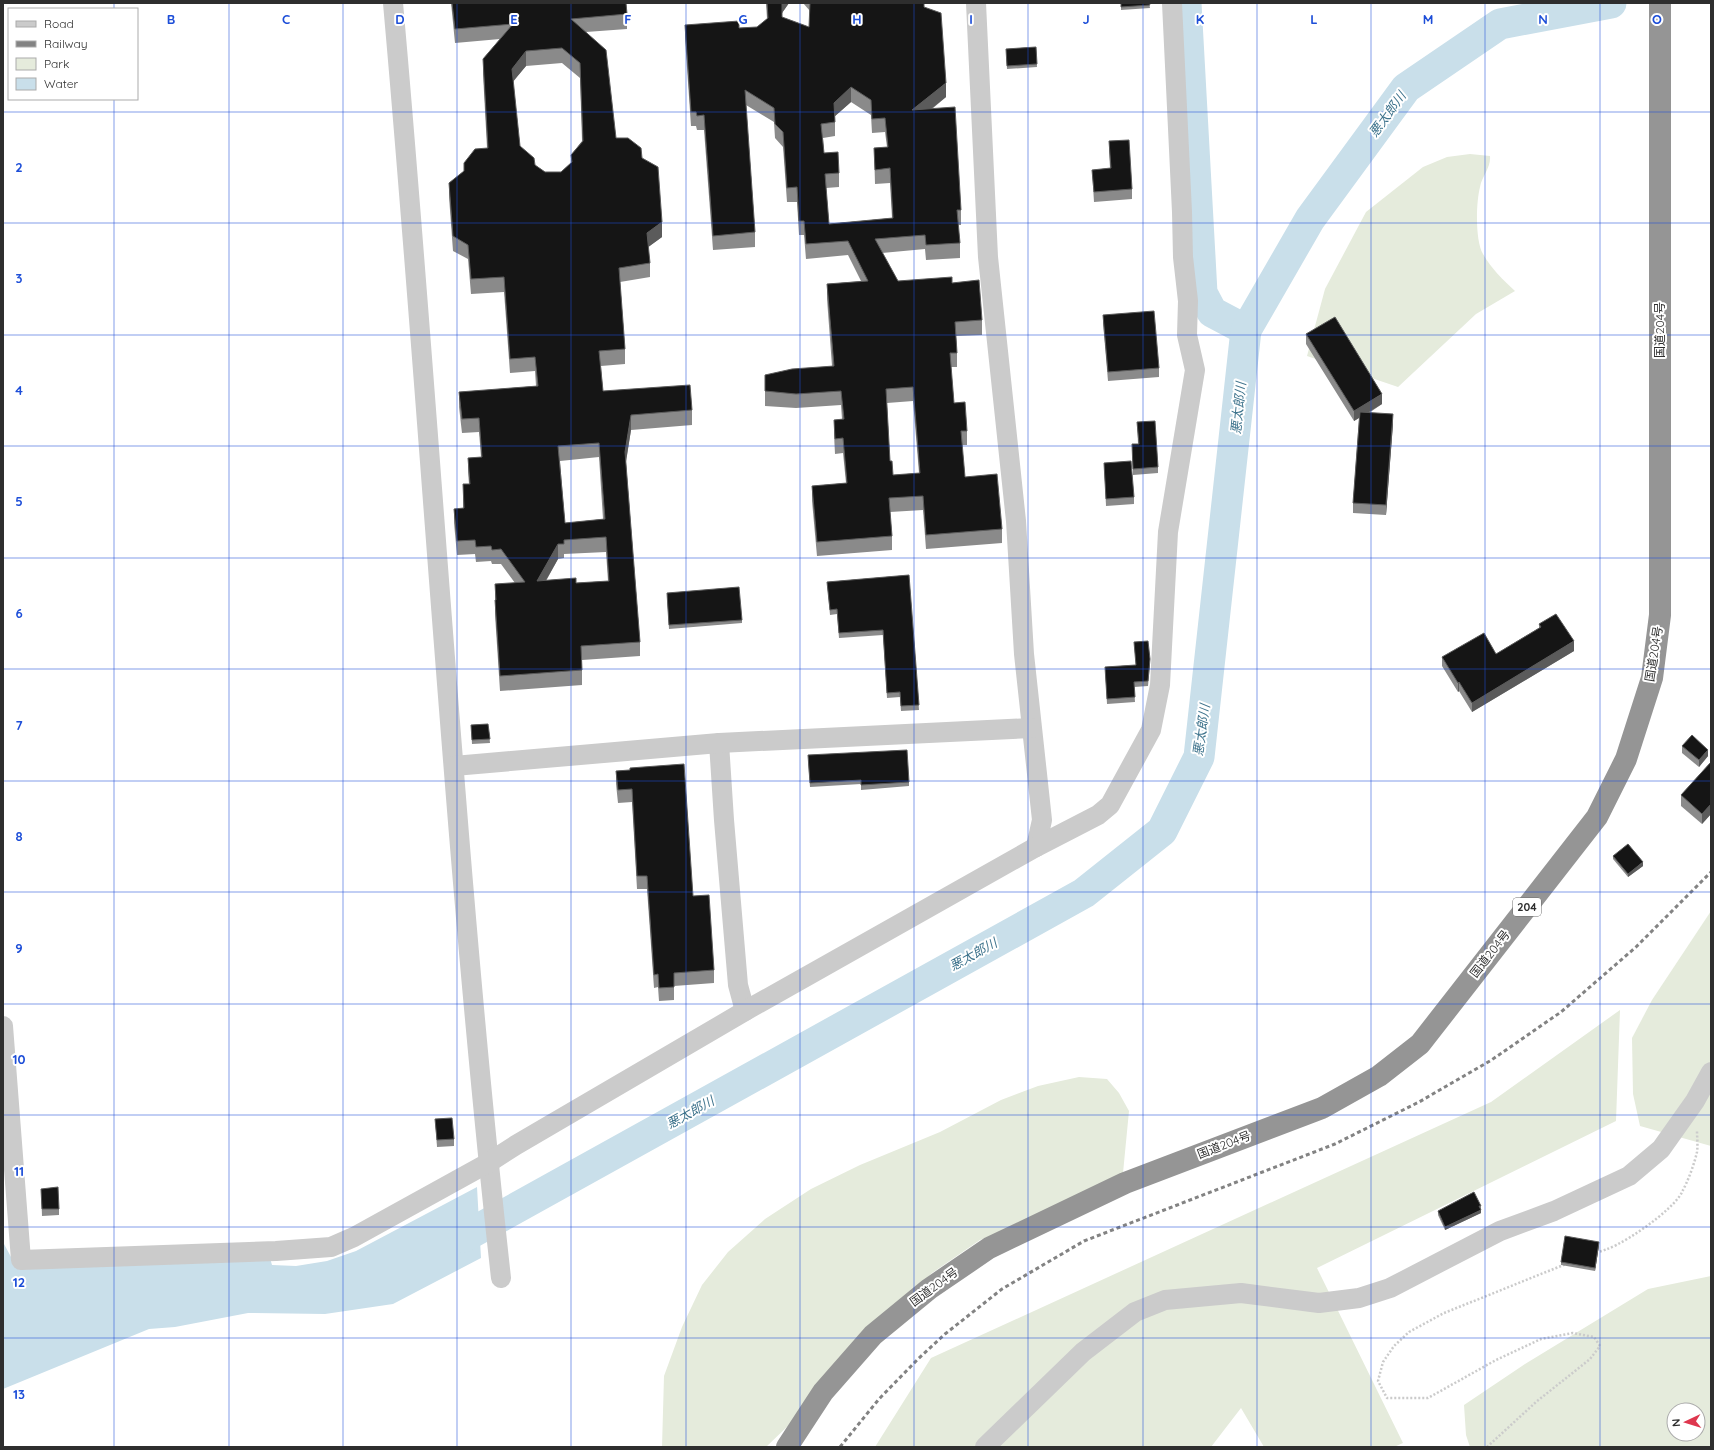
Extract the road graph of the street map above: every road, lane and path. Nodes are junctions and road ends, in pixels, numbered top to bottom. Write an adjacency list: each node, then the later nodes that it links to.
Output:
1 (393, 3): 7 (street)
2 (976, 3): 5 (street)
3 (1172, 3): 8 (street)
4 (1660, 3): 17 (highway, 国道204号 / 204)
5 (1031, 728): 6 (street); 8 (street)
6 (719, 743): 7 (street); 9 (street)
7 (454, 766): 13 (street)
8 (1036, 847): 9 (street)
9 (745, 1011): 13 (street)
10 (3, 1026): 13 (street)
11 (1711, 1072): 18 (street)
12 (1697, 1128): 14 (path)
13 (488, 1163): 16 (street)
14 (1595, 1252)
15 (1568, 1263): 19 (path)
16 (501, 1278)
17 (787, 1447)
18 (985, 1447)
19 (1486, 1447)

